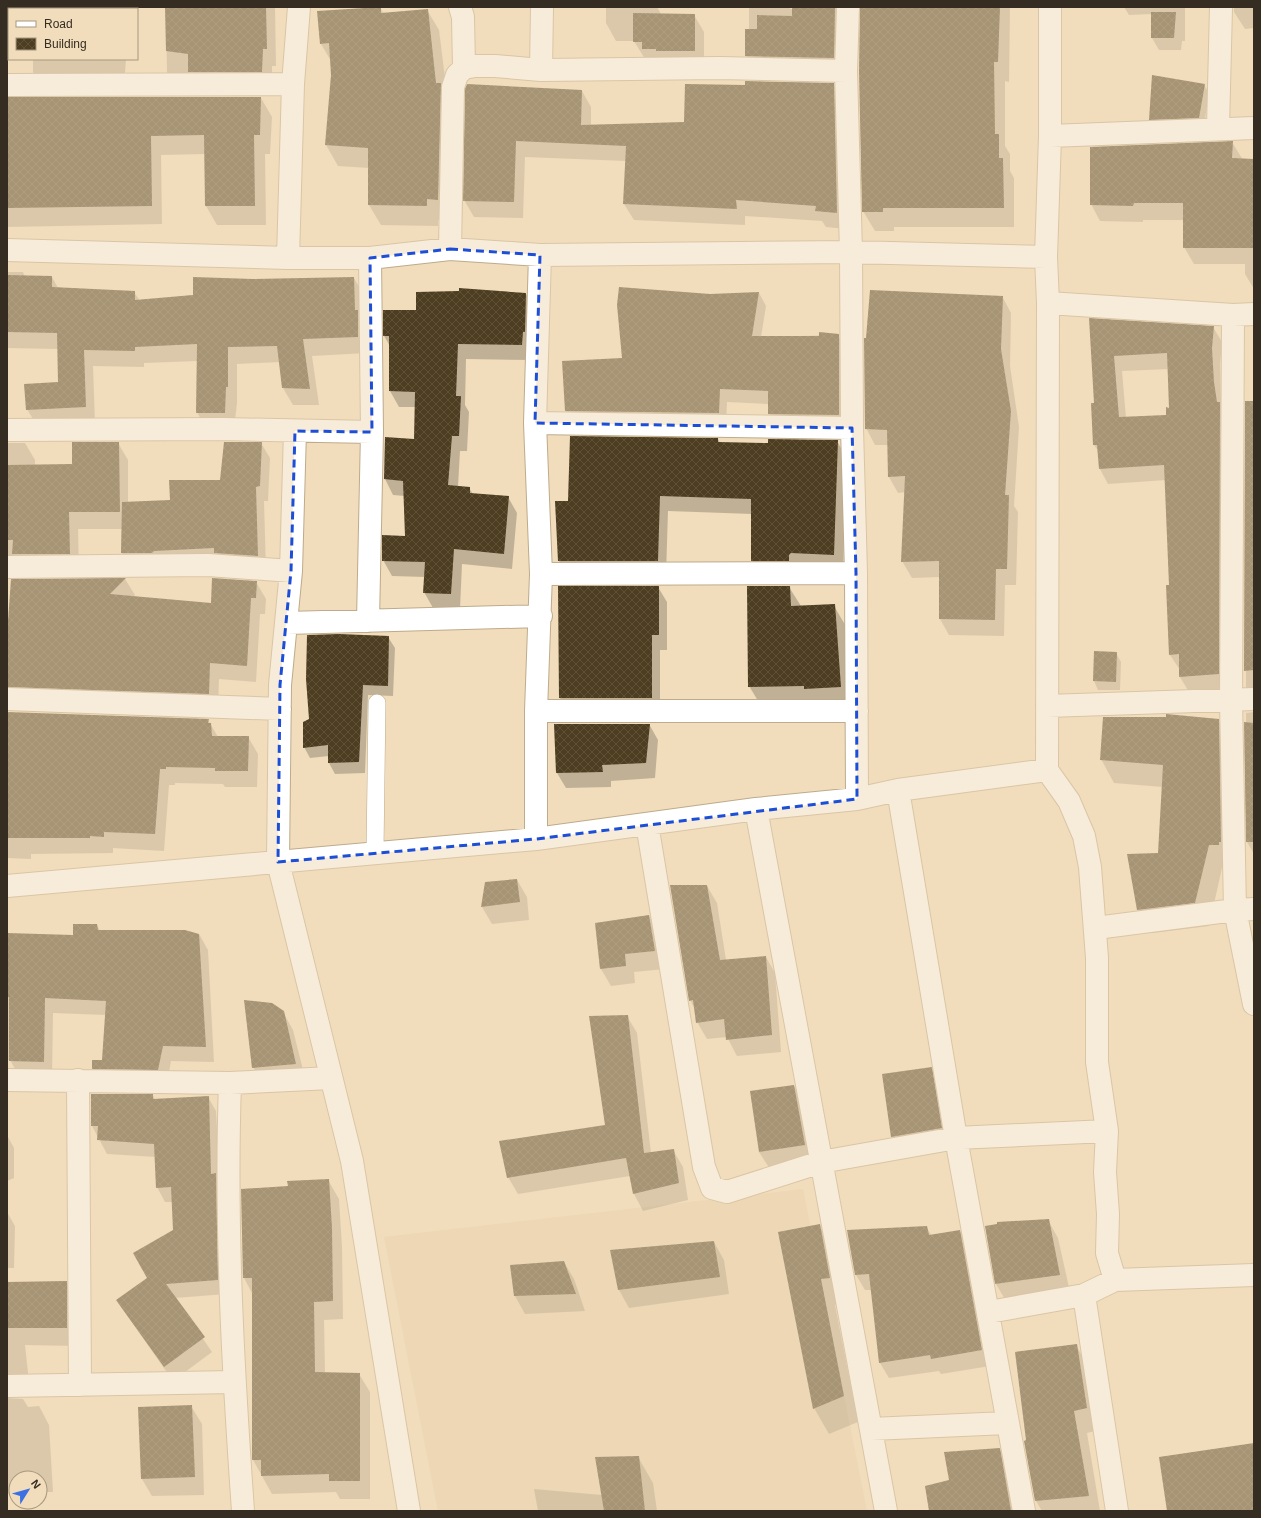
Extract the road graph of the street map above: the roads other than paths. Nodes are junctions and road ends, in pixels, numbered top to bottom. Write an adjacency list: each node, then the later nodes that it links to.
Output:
1 (299, 7): 10 (street)
2 (460, 7): 7 (street)
3 (542, 7): 8 (street)
4 (848, 7): 9 (street)
5 (1050, 7): 14 (street)
6 (1221, 7): 12 (street)
7 (464, 68): 8 (street); 15 (street)
8 (541, 70): 9 (street)
9 (846, 71): 17 (street)
10 (293, 84): 11 (street); 20 (street)
11 (7, 85)
12 (1218, 128): 13 (street); 14 (street)
13 (1254, 128)
14 (1050, 136): 19 (street)
15 (450, 249): 18 (street); 21 (street)
16 (7, 250): 20 (street)
17 (851, 252): 18 (street); 19 (street); 26 (street)
18 (540, 255): 25 (street)
19 (1046, 257): 22 (street)
20 (288, 258): 21 (street)
21 (370, 258): 29 (street)
22 (1048, 303): 24 (street); 41 (street)
23 (1254, 314): 24 (street)
24 (1232, 315): 39 (street)
25 (536, 423): 26 (street); 33 (street)
26 (852, 428): 32 (street)
27 (7, 430): 28 (street)
28 (295, 431): 29 (street); 31 (street)
29 (372, 432): 35 (street)
30 (7, 566): 31 (street)
31 (291, 571): 36 (street)
32 (856, 573): 33 (street); 44 (street)
33 (541, 574): 34 (street)
34 (540, 616): 35 (street); 43 (street)
35 (368, 621): 36 (street)
36 (287, 623): 42 (street)
37 (7, 699): 42 (street)
38 (1254, 699): 39 (street)
39 (1231, 700): 41 (street); 54 (street)
40 (377, 703): 51 (lane)
41 (1047, 706): 45 (street)
42 (280, 709): 52 (street)
43 (536, 711): 44 (street); 50 (street)
44 (857, 711): 47 (street)
45 (1047, 770): 46 (street); 55 (street)
46 (898, 790): 47 (street); 62 (street)
47 (857, 799): 48 (street)
48 (756, 809): 49 (street); 63 (street)
49 (646, 824): 50 (street); 63 (street)
50 (536, 839): 51 (street)
51 (375, 852): 52 (street)
52 (278, 862): 53 (street); 57 (street)
53 (7, 886)
54 (1244, 909): 55 (street); 56 (street)
55 (1096, 928): 61 (street)
56 (1254, 1004)
57 (331, 1078): 60 (street); 74 (street)
58 (7, 1080): 59 (street)
59 (78, 1080): 60 (street); 69 (street)
60 (230, 1083): 68 (street)
61 (1107, 1130): 62 (street); 65 (street)
62 (956, 1138): 63 (street); 67 (street)
63 (821, 1162): 72 (street)
64 (1254, 1275): 65 (street)
65 (1115, 1280): 66 (street)
66 (1084, 1295): 67 (street); 77 (street)
67 (989, 1312): 71 (street)
68 (234, 1382): 69 (street); 73 (street)
69 (80, 1385): 70 (street)
70 (7, 1386)
71 (1007, 1423): 72 (street); 76 (street)
72 (871, 1429): 75 (street)
73 (243, 1511)
74 (409, 1511)
75 (886, 1511)
76 (1024, 1511)
77 (1117, 1511)

